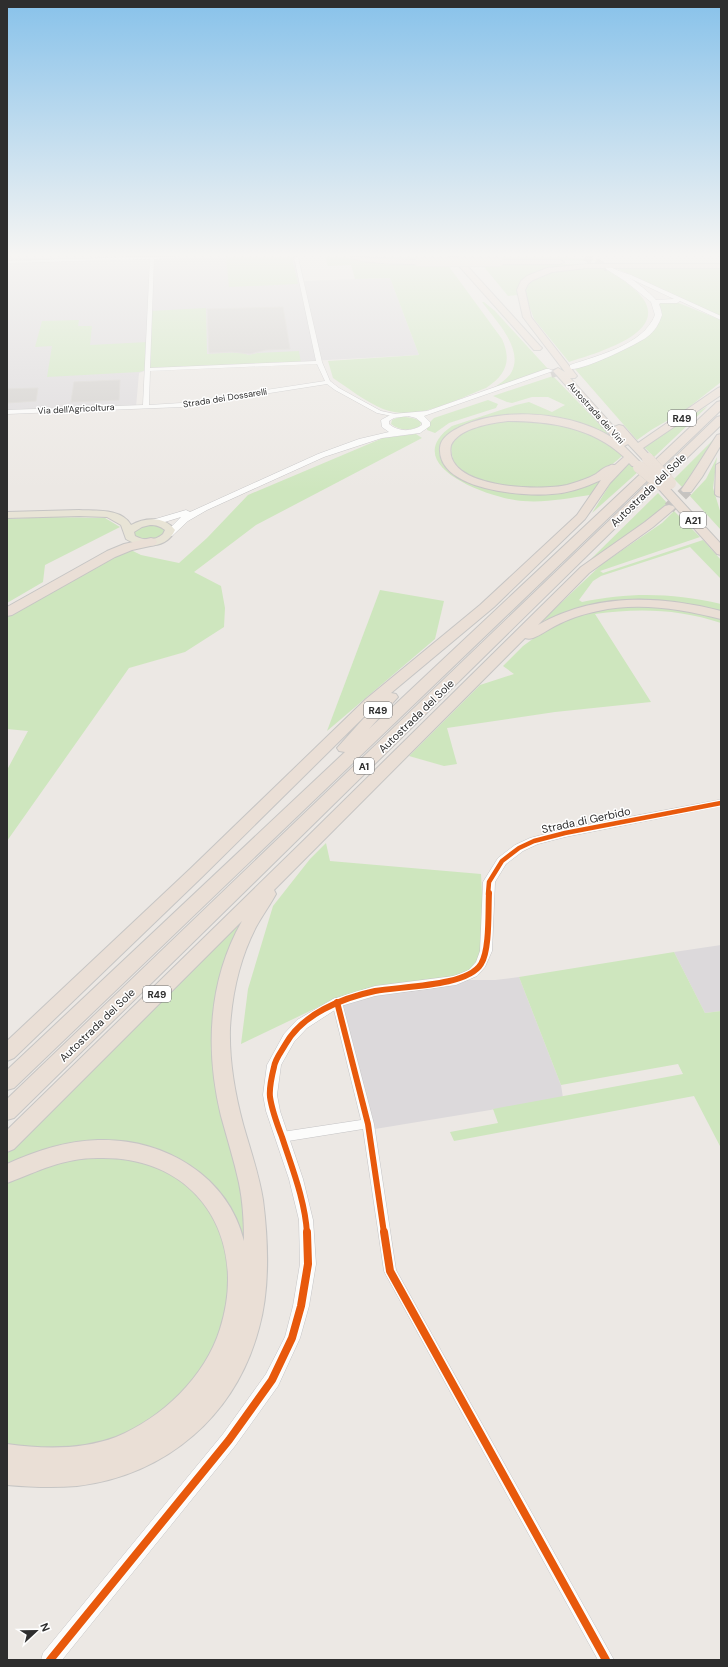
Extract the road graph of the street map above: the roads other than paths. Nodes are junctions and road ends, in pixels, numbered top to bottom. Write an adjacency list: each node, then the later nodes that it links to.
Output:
1 (149, 335): 11 (street)
2 (313, 335): 8 (street, Strada dei Dossarelli)
3 (522, 335): 9 (highway, Autostrada dei Vini)
4 (538, 335): 10 (highway, Autostrada dei Vini)
5 (539, 335): 10 (highway)
6 (636, 335): 10 (main road)
7 (644, 335): 10 (main road)
8 (319, 362): 11 (street); 12 (street, Strada dei Dossarelli)
9 (548, 365): 22 (main road); 24 (main road); 29 (highway, Autostrada dei Vini)
10 (572, 369): 29 (highway, Autostrada dei Vini)
11 (147, 370): 18 (street)
12 (324, 375): 13 (street, Strada dei Dossarelli); 14 (street, Strada dei Dossarelli)
13 (328, 382): 14 (street, Strada dei Dossarelli); 15 (street, Strada dei Dossarelli)
14 (309, 385): 15 (street, Strada dei Dossarelli); 18 (street, Strada dei Dossarelli)
15 (337, 389): 20 (street, Strada dei Dossarelli)
16 (721, 390): 28 (highway, R49)
17 (721, 404): 49 (highway, Autostrada del Sole / A1)
18 (146, 406): 19 (street, Via dell'Agricoltura)
19 (7, 412)
20 (379, 412): 21 (street); 25 (street)
21 (397, 415): 22 (main road); 25 (main road)
22 (414, 415): 24 (main road)
23 (721, 419): 54 (highway, Autostrada del Sole / A1)
24 (425, 420): 26 (main road)
25 (385, 422): 26 (main road); 37 (main road)
26 (401, 432): 39 (main road)
27 (721, 437): 32 (highway)
28 (642, 445)
29 (643, 464): 31 (highway, bridge); 43 (highway, R49)
30 (721, 465): 33 (highway)
31 (665, 485): 40 (highway, A21); 42 (highway, A21)
32 (687, 490)
33 (721, 494)
34 (669, 508): 47 (highway, R49)
35 (109, 514): 36 (main road); 37 (main road); 38 (main road)
36 (7, 515)
37 (153, 522): 38 (main road); 39 (main road)
38 (129, 533): 41 (main road); 44 (highway)
39 (169, 534): 41 (main road)
40 (721, 538)
41 (151, 542): 45 (highway)
42 (721, 551)
43 (489, 604): 49 (highway, R49); 52 (highway)
44 (7, 608)
45 (7, 612)
46 (721, 615): 47 (highway)
47 (479, 677): 50 (highway, R49)
48 (721, 803): 51 (street, Strada di Gerbido)
49 (276, 826): 53 (highway, Autostrada del Sole / A1)
50 (308, 846): 57 (highway, R49); 60 (highway)
51 (337, 1002): 55 (street); 56 (street, Strada di Gerbido)
52 (7, 1053)
53 (7, 1082)
54 (7, 1112)
55 (368, 1124): 56 (street); 62 (street)
56 (282, 1137): 61 (street, Strada di Gerbido)
57 (7, 1143)
58 (7, 1174): 59 (highway)
59 (7, 1456)
60 (7, 1473)
61 (50, 1660)
62 (606, 1660)

